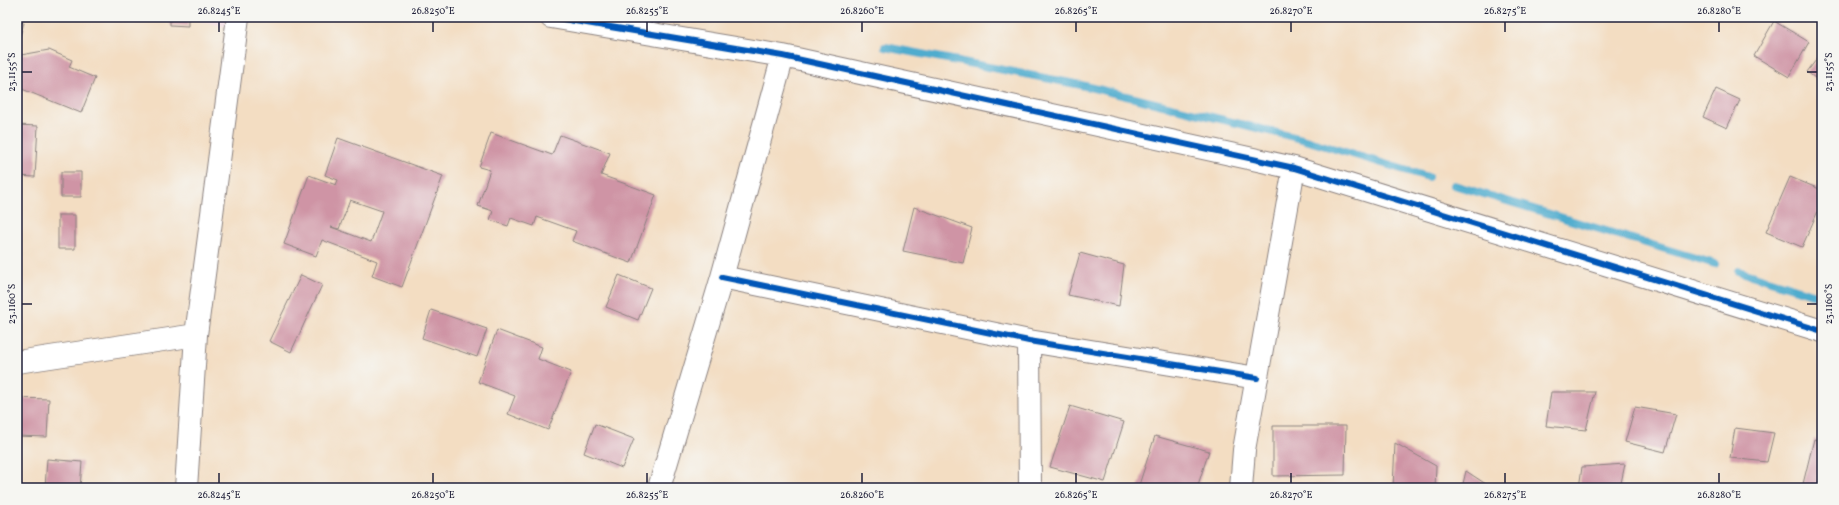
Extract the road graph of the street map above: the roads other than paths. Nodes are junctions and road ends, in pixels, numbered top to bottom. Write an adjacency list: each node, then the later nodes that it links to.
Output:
1 (238, 17): 7 (street)
2 (551, 17): 3 (street)
3 (783, 56): 4 (street); 5 (street)
4 (1294, 168): 6 (street); 10 (street)
5 (722, 277): 8 (street); 12 (street)
6 (1822, 331)
7 (196, 335): 9 (street); 11 (street)
8 (1029, 341): 10 (street); 13 (street)
9 (17, 362)
10 (1257, 378): 14 (street)
11 (186, 488)
12 (659, 488)
13 (1030, 488)
14 (1241, 488)

